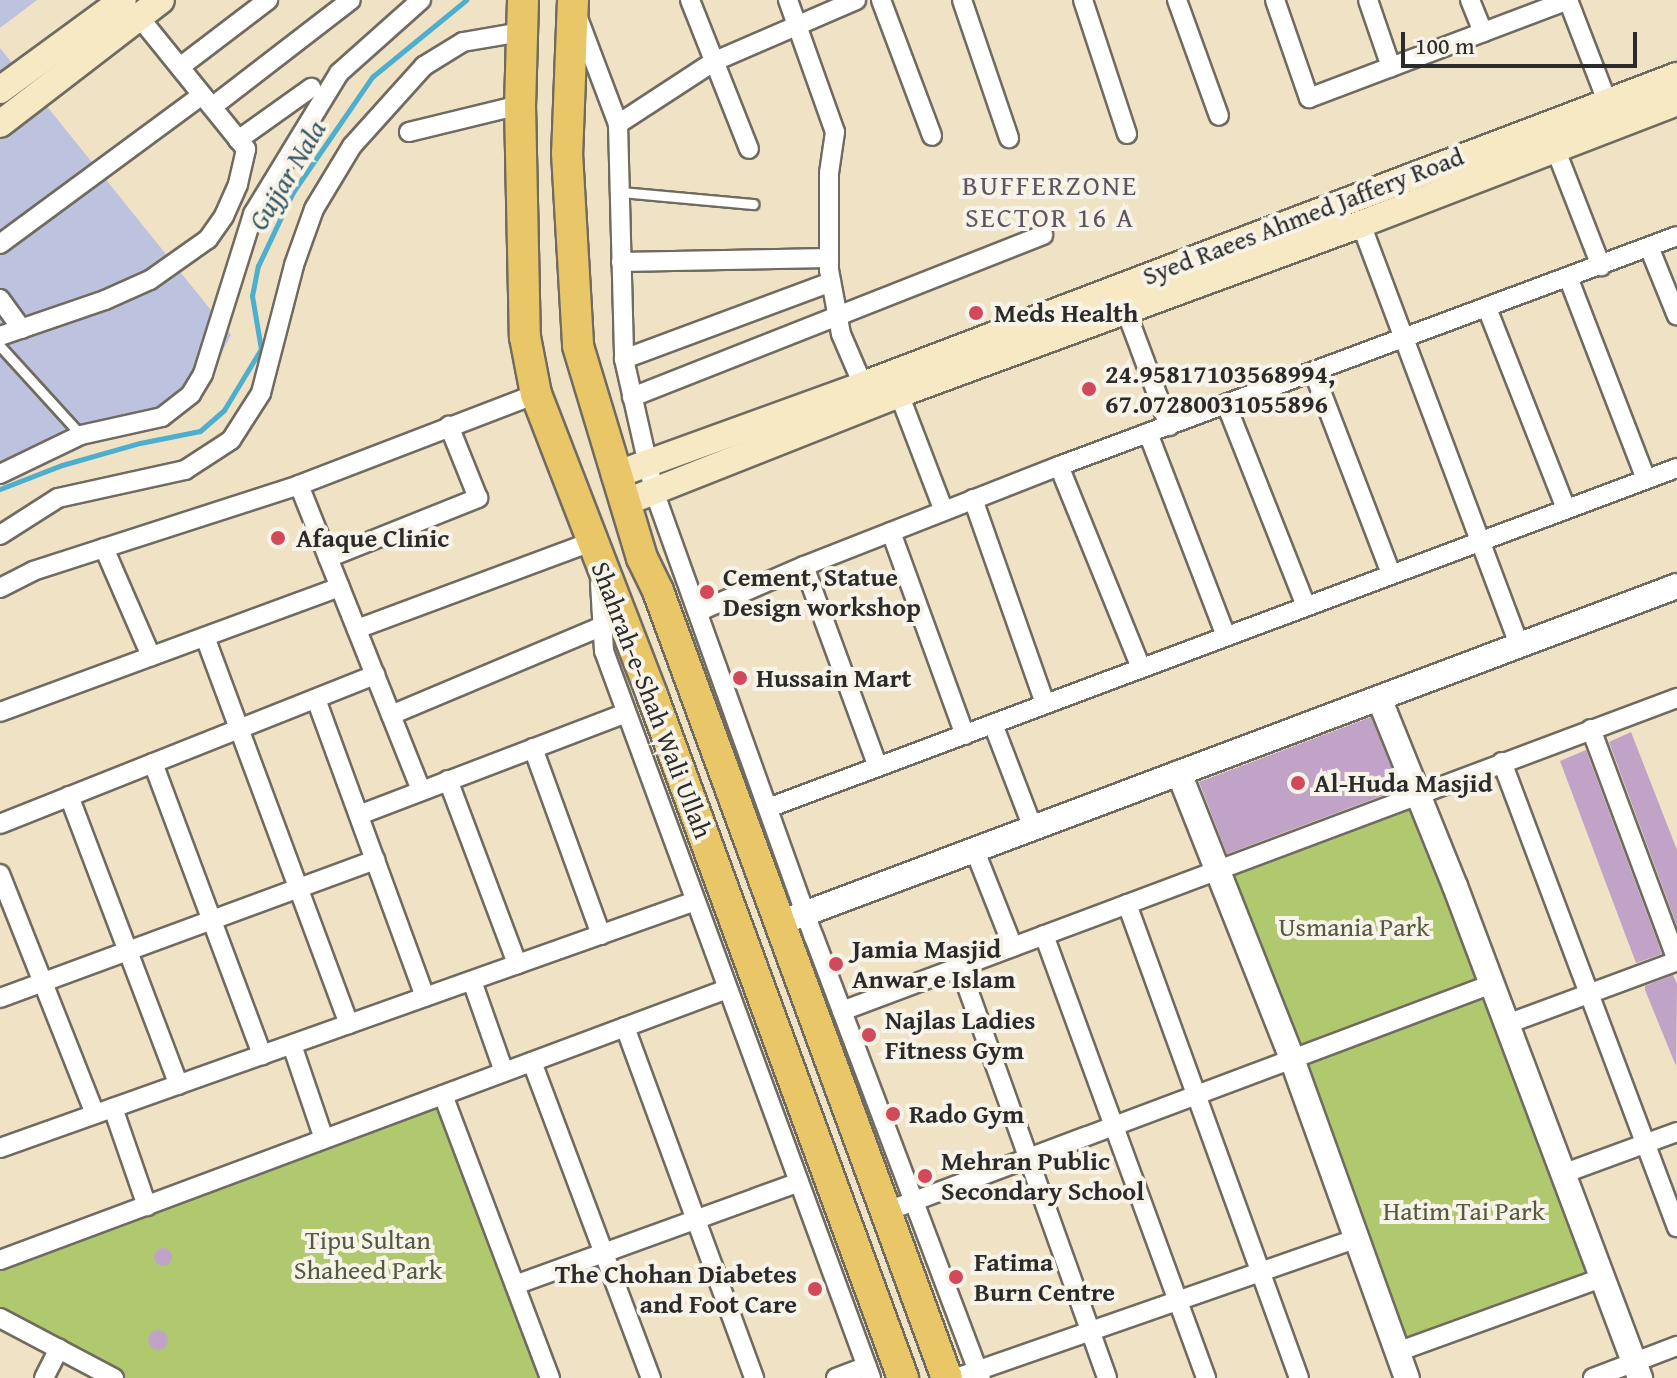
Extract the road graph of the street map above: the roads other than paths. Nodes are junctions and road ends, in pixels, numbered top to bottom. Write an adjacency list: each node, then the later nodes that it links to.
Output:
1 (161, 0): 17 (main road)
2 (268, 0): 22 (street)
3 (351, 0): 27 (street)
4 (421, 0): 71 (street)
5 (523, 0): 19 (main road, Shahrah-e-Shah Wali Ullah)
6 (690, 0): 21 (street)
7 (788, 0): 18 (street)
8 (856, 0): 18 (street)
9 (881, 0): 36 (street)
10 (962, 0): 37 (street)
11 (1083, 0): 35 (street)
12 (1177, 0): 30 (street)
13 (1275, 0): 23 (street)
14 (1368, 0): 23 (street)
15 (1470, 0): 20 (street)
16 (573, 2): 32 (street); 72 (main road, Shahrah-e-Shah Wali Ullah)
17 (131, 9): 22 (street); 26 (main road); 31 (main road)
18 (796, 24): 21 (street); 47 (street)
19 (522, 32): 29 (main road, Shahrah-e-Shah Wali Ullah); 86 (street)
20 (1483, 32): 23 (street); 33 (street)
21 (713, 62): 32 (street); 39 (street)
22 (180, 67): 27 (street)
23 (1391, 67)
24 (1677, 76): 33 (main road, Syed Raees Ahmed Jaffery Road)
25 (311, 88): 38 (street)
26 (0, 90)
27 (207, 101): 38 (street); 45 (street)
28 (1677, 102): 33 (main road, Syed Raees Ahmed Jaffery Road)
29 (520, 105): 34 (street); 64 (main road, Shahrah-e-Shah Wali Ullah)
30 (1219, 116)
31 (0, 124)
32 (618, 124): 40 (street)
33 (1583, 124): 42 (main road, Syed Raees Ahmed Jaffery Road); 49 (street); 63 (main road, Syed Raees Ahmed Jaffery Road)
34 (409, 132)
35 (1127, 134)
36 (932, 136)
37 (1009, 138)
38 (238, 140): 57 (street)
39 (749, 149)
40 (620, 192): 41 (lane); 48 (street)
41 (753, 204)
42 (1361, 224): 54 (main road, Syed Raees Ahmed Jaffery Road); 59 (street)
43 (1043, 235): 56 (street)
44 (1677, 236): 46 (street)
45 (0, 244)
46 (1649, 247): 49 (street); 55 (street)
47 (829, 258): 48 (street); 51 (street)
48 (621, 262): 61 (street)
49 (1601, 266): 50 (street)
50 (1568, 277): 53 (street); 78 (street)
51 (831, 282): 56 (street); 61 (street)
52 (0, 299): 57 (street)
53 (1487, 308): 59 (street); 83 (street)
54 (1126, 311): 65 (main road, Syed Raees Ahmed Jaffery Road); 69 (street)
55 (1677, 316)
56 (838, 317): 63 (street); 66 (street)
57 (22, 329): 58 (street)
58 (0, 336)
59 (1403, 340): 62 (street); 87 (street)
60 (0, 346): 71 (lane)
61 (624, 359): 66 (street)
62 (1314, 373): 67 (street); 93 (street)
63 (863, 385): 74 (main road, Syed Raees Ahmed Jaffery Road)
64 (536, 394): 68 (street); 73 (main road, Shahrah-e-Shah Wali Ullah)
65 (899, 394): 81 (main road, Syed Raees Ahmed Jaffery Road); 84 (street)
66 (632, 397): 74 (street)
67 (1226, 404): 69 (street); 97 (street)
68 (449, 426): 79 (street); 90 (street)
69 (1169, 426): 70 (street)
70 (1148, 433): 75 (street); 101 (street)
71 (81, 435): 76 (street)
72 (606, 445): 73 (main road); 80 (main road, Shahrah-e-Shah Wali Ullah)
73 (559, 459): 89 (main road, Shahrah-e-Shah Wali Ullah)
74 (646, 463): 80 (main road, Syed Raees Ahmed Jaffery Road); 81 (street)
75 (1059, 466): 82 (street); 105 (street)
76 (0, 474)
77 (1675, 474): 78 (street)
78 (1646, 479): 83 (street)
79 (299, 485): 88 (street); 90 (street)
80 (620, 489): 81 (main road, Syed Raees Ahmed Jaffery Road); 91 (main road, Shahrah-e-Shah Wali Ullah)
81 (654, 491): 98 (street)
82 (973, 499): 84 (street); 110 (street)
83 (1566, 509): 87 (street)
84 (944, 511): 85 (street)
85 (891, 532): 92 (street); 117 (street)
86 (0, 535)
87 (1479, 541): 93 (street); 103 (street)
88 (104, 548): 96 (street); 104 (street)
89 (594, 551): 99 (street); 100 (street); 177 (main road, Shahrah-e-Shah Wali Ullah)
90 (328, 558): 95 (street)
91 (642, 558): 98 (street); 138 (main road, Shahrah-e-Shah Wali Ullah)
92 (804, 566): 98 (street); 121 (street)
93 (1391, 574): 97 (street)
94 (1677, 586): 103 (street)
95 (340, 587): 100 (street); 102 (street)
96 (0, 588)
97 (1306, 606): 101 (street)
98 (700, 611): 127 (street)
99 (603, 626): 112 (street); 113 (street)
100 (357, 629): 106 (street)
101 (1226, 636): 105 (street)
102 (205, 637): 104 (street); 115 (street)
103 (1519, 645): 107 (street)
104 (151, 656): 111 (street)
105 (1141, 668): 110 (street)
106 (375, 675): 108 (street); 113 (street)
107 (1379, 698): 122 (street); 125 (street)
108 (316, 699): 115 (street); 128 (street)
109 (1676, 702): 116 (street)
110 (1045, 704): 114 (street)
111 (0, 712)
112 (626, 713): 118 (street); 136 (street)
113 (391, 715): 124 (street)
114 (993, 724): 117 (street); 130 (street)
115 (242, 728): 120 (street); 135 (street)
116 (1591, 729): 119 (street); 144 (street)
117 (965, 735): 121 (street)
118 (533, 748): 123 (street); 140 (street)
119 (1502, 762): 125 (street); 151 (street)
120 (153, 763): 126 (street); 139 (street)
121 (878, 767): 127 (street)
122 (1179, 773): 130 (street); 133 (street)
123 (448, 780): 124 (street); 145 (street)
124 (421, 790): 128 (street)
125 (1417, 793): 133 (street); 149 (street)
126 (69, 796): 129 (street); 143 (street)
127 (768, 808): 138 (street)
128 (359, 815): 132 (street)
129 (2, 819)
130 (1033, 828): 131 (street)
131 (975, 851): 138 (street); 142 (street)
132 (375, 860): 135 (street); 152 (street)
133 (1218, 870): 137 (street); 161 (street)
134 (0, 874): 148 (street)
135 (300, 888): 139 (street); 155 (street)
136 (695, 901): 140 (street); 150 (street)
137 (1127, 904): 141 (street); 165 (street)
138 (793, 919): 154 (street); 159 (main road, Shahrah-e-Shah Wali Ullah)
139 (212, 920): 143 (street); 160 (street)
140 (601, 935): 145 (street)
141 (1044, 935): 142 (street); 168 (street)
142 (1013, 947): 146 (street)
143 (128, 951): 148 (street); 164 (street)
144 (1677, 961): 151 (street)
145 (517, 964): 147 (street)
146 (960, 967): 154 (street); 173 (street)
147 (472, 981): 152 (street); 163 (street)
148 (43, 982): 153 (street); 167 (street)
149 (1492, 984): 156 (street); 161 (street)
150 (727, 989): 157 (street); 175 (street)
151 (1588, 994): 156 (street); 171 (street)
152 (425, 997): 155 (street)
153 (0, 998)
154 (842, 1011): 159 (street)
155 (349, 1024): 158 (street)
156 (1507, 1024): 174 (street)
157 (625, 1027): 162 (street); 179 (street)
158 (292, 1045): 160 (street); 170 (street)
159 (844, 1054): 176 (main road, Shahrah-e-Shah Wali Ullah)
160 (262, 1055): 164 (street)
161 (1292, 1059): 165 (street); 181 (street)
162 (532, 1062): 163 (street); 182 (street)
163 (504, 1072): 166 (street)
164 (179, 1085): 167 (street)
165 (1198, 1093): 168 (street); 184 (street)
166 (443, 1095): 170 (street); 187 (street)
167 (104, 1111): 172 (street); 178 (street)
168 (1114, 1125): 173 (street); 189 (street)
169 (1677, 1132): 171 (street)
170 (324, 1139): 178 (street)
171 (1644, 1144): 174 (street); 180 (street)
172 (1, 1146)
173 (1028, 1157): 176 (street); 191 (street)
174 (1565, 1173): 185 (street)
175 (799, 1182): 179 (street); 196 (street)
176 (893, 1201): 177 (main road); 186 (street); 188 (main road, Shahrah-e-Shah Wali Ullah)
177 (839, 1205): 204 (main road, Shahrah-e-Shah Wali Ullah)
178 (147, 1206): 183 (street)
179 (696, 1219): 182 (street); 202 (street)
180 (1677, 1227)
181 (1359, 1238): 184 (street); 194 (street)
182 (604, 1253): 187 (street); 201 (street)
183 (0, 1260)
184 (1261, 1273): 189 (street); 209 (street)
185 (1604, 1277): 194 (street); 195 (street)
186 (943, 1282): 188 (street); 197 (street)
187 (515, 1285): 200 (street)
188 (914, 1293): 205 (main road, Shahrah-e-Shah Wali Ullah)
189 (1178, 1301): 191 (street); 208 (street)
190 (0, 1318): 193 (street)
191 (1090, 1332): 197 (street); 207 (street)
192 (1677, 1346): 195 (street)
193 (59, 1349): 198 (street); 199 (street)
194 (1397, 1352): 210 (street)
195 (1637, 1370): 211 (street)
196 (869, 1372): 203 (street)
197 (980, 1374): 206 (street)
198 (44, 1378)
199 (114, 1378)
200 (550, 1378)
201 (651, 1378)
202 (754, 1378)
203 (836, 1378)
204 (903, 1378)
205 (947, 1378)
206 (956, 1378)
207 (1107, 1378)
208 (1206, 1378)
209 (1299, 1378)
210 (1407, 1378)
211 (1593, 1378)

